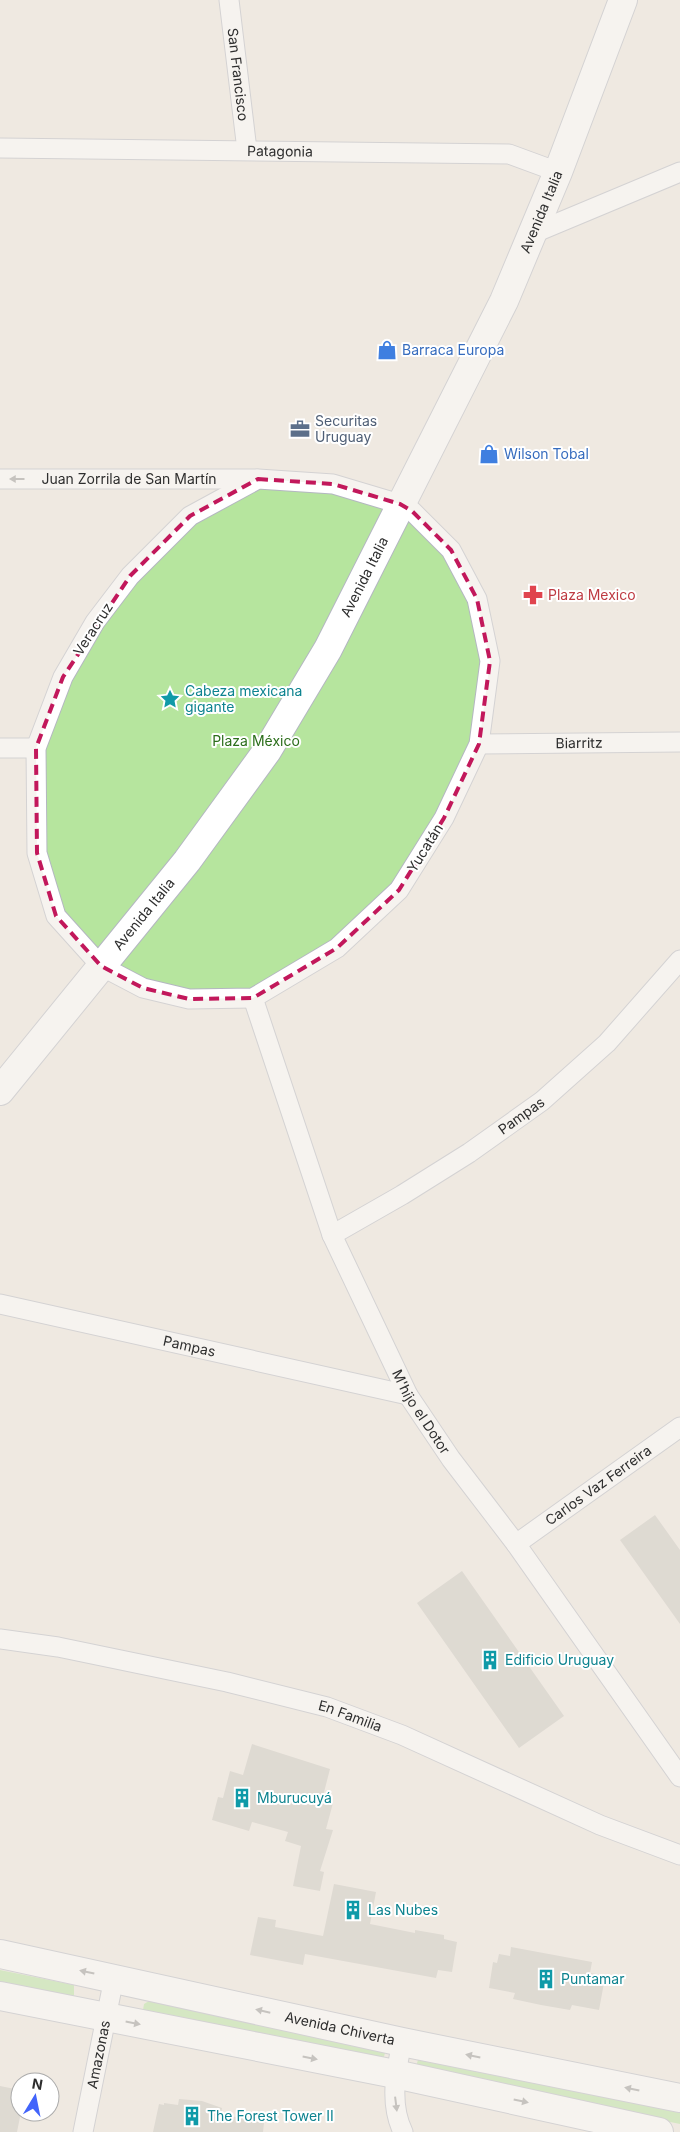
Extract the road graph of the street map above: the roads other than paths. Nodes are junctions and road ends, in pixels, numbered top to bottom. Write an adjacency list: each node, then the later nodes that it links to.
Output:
1 (229, 0): 4 (street, San Francisco)
2 (623, 0): 5 (street, Avenida Italia)
3 (0, 148): 4 (street, Patagonia)
4 (247, 150): 5 (street, Patagonia)
5 (558, 172): 7 (street, Avenida Italia)
6 (680, 172): 7 (street)
7 (534, 232): 10 (street, Avenida Italia)
8 (0, 479): 9 (street, Juan Zorrila de San Martín, one-way to 8)
9 (258, 479): 10 (street); 14 (street, Veracruz)
10 (400, 504): 12 (street, Yucatán); 16 (street, Avenida Italia)
11 (680, 742): 12 (street, Biarritz)
12 (479, 744): 17 (street, Yucatán)
13 (0, 748): 14 (street)
14 (36, 748): 16 (street, Veracruz)
15 (680, 960): 19 (street, Pampas)
16 (102, 966): 17 (street, Yucatán); 18 (street, Avenida Italia)
17 (253, 998): 19 (street, M'hijo el Dotor)
18 (0, 1091)
19 (332, 1236): 21 (street, M'hijo el Dotor)
20 (0, 1304): 21 (street, Pampas)
21 (408, 1395): 23 (street, M'hijo el Dotor)
22 (680, 1426): 23 (street, Carlos Vaz Ferreira)
23 (516, 1544): 25 (street, M'hijo el Dotor)
24 (0, 1638): 26 (street, En Familia)
25 (680, 1777)
26 (680, 1855)
27 (0, 1954): 28 (street, Avenida Chiverta, one-way to 27)
28 (114, 1978): 30 (street, Amazonas); 31 (street, Avenida Chiverta, one-way to 28)
29 (0, 1996): 30 (street)
30 (106, 2018): 32 (street, one-way to 32); 34 (street, Amazonas)
31 (402, 2042): 32 (street); 33 (street, Avenida Chiverta, one-way to 31)
32 (395, 2074): 35 (street, one-way to 35); 36 (street, one-way to 36)
33 (680, 2098)
34 (83, 2132)
35 (403, 2132)
36 (659, 2132)

